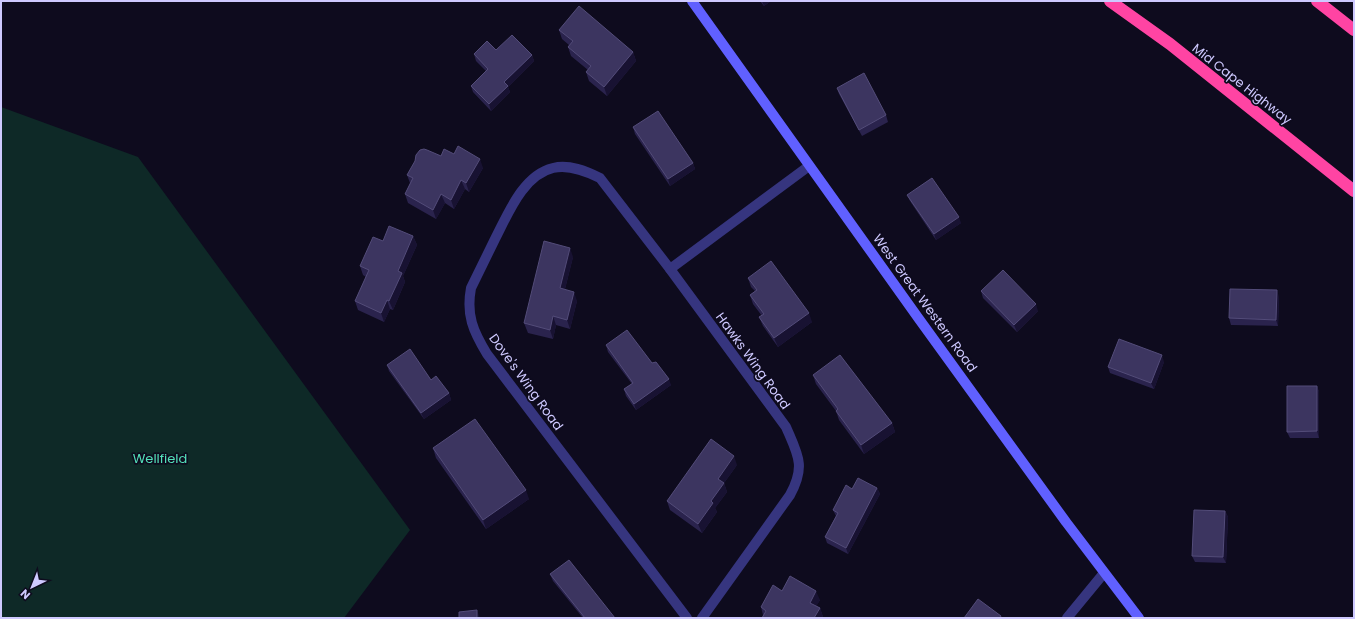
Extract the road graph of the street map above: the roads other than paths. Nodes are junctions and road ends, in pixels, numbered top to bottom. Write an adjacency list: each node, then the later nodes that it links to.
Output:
1 (692, 1): 5 (street, West Great Western Road)
2 (1110, 1): 6 (highway, Mid Cape Highway)
3 (1317, 1): 4 (highway)
4 (1354, 30)
5 (809, 166): 7 (street); 8 (street, West Great Western Road)
6 (1354, 191)
7 (670, 269): 9 (street, Dove's Wing Road); 10 (street, Hawks Wing Road)
8 (1104, 573): 11 (street); 12 (street, West Great Western Road)
9 (687, 618)
10 (702, 618)
11 (1067, 618)
12 (1139, 618)

